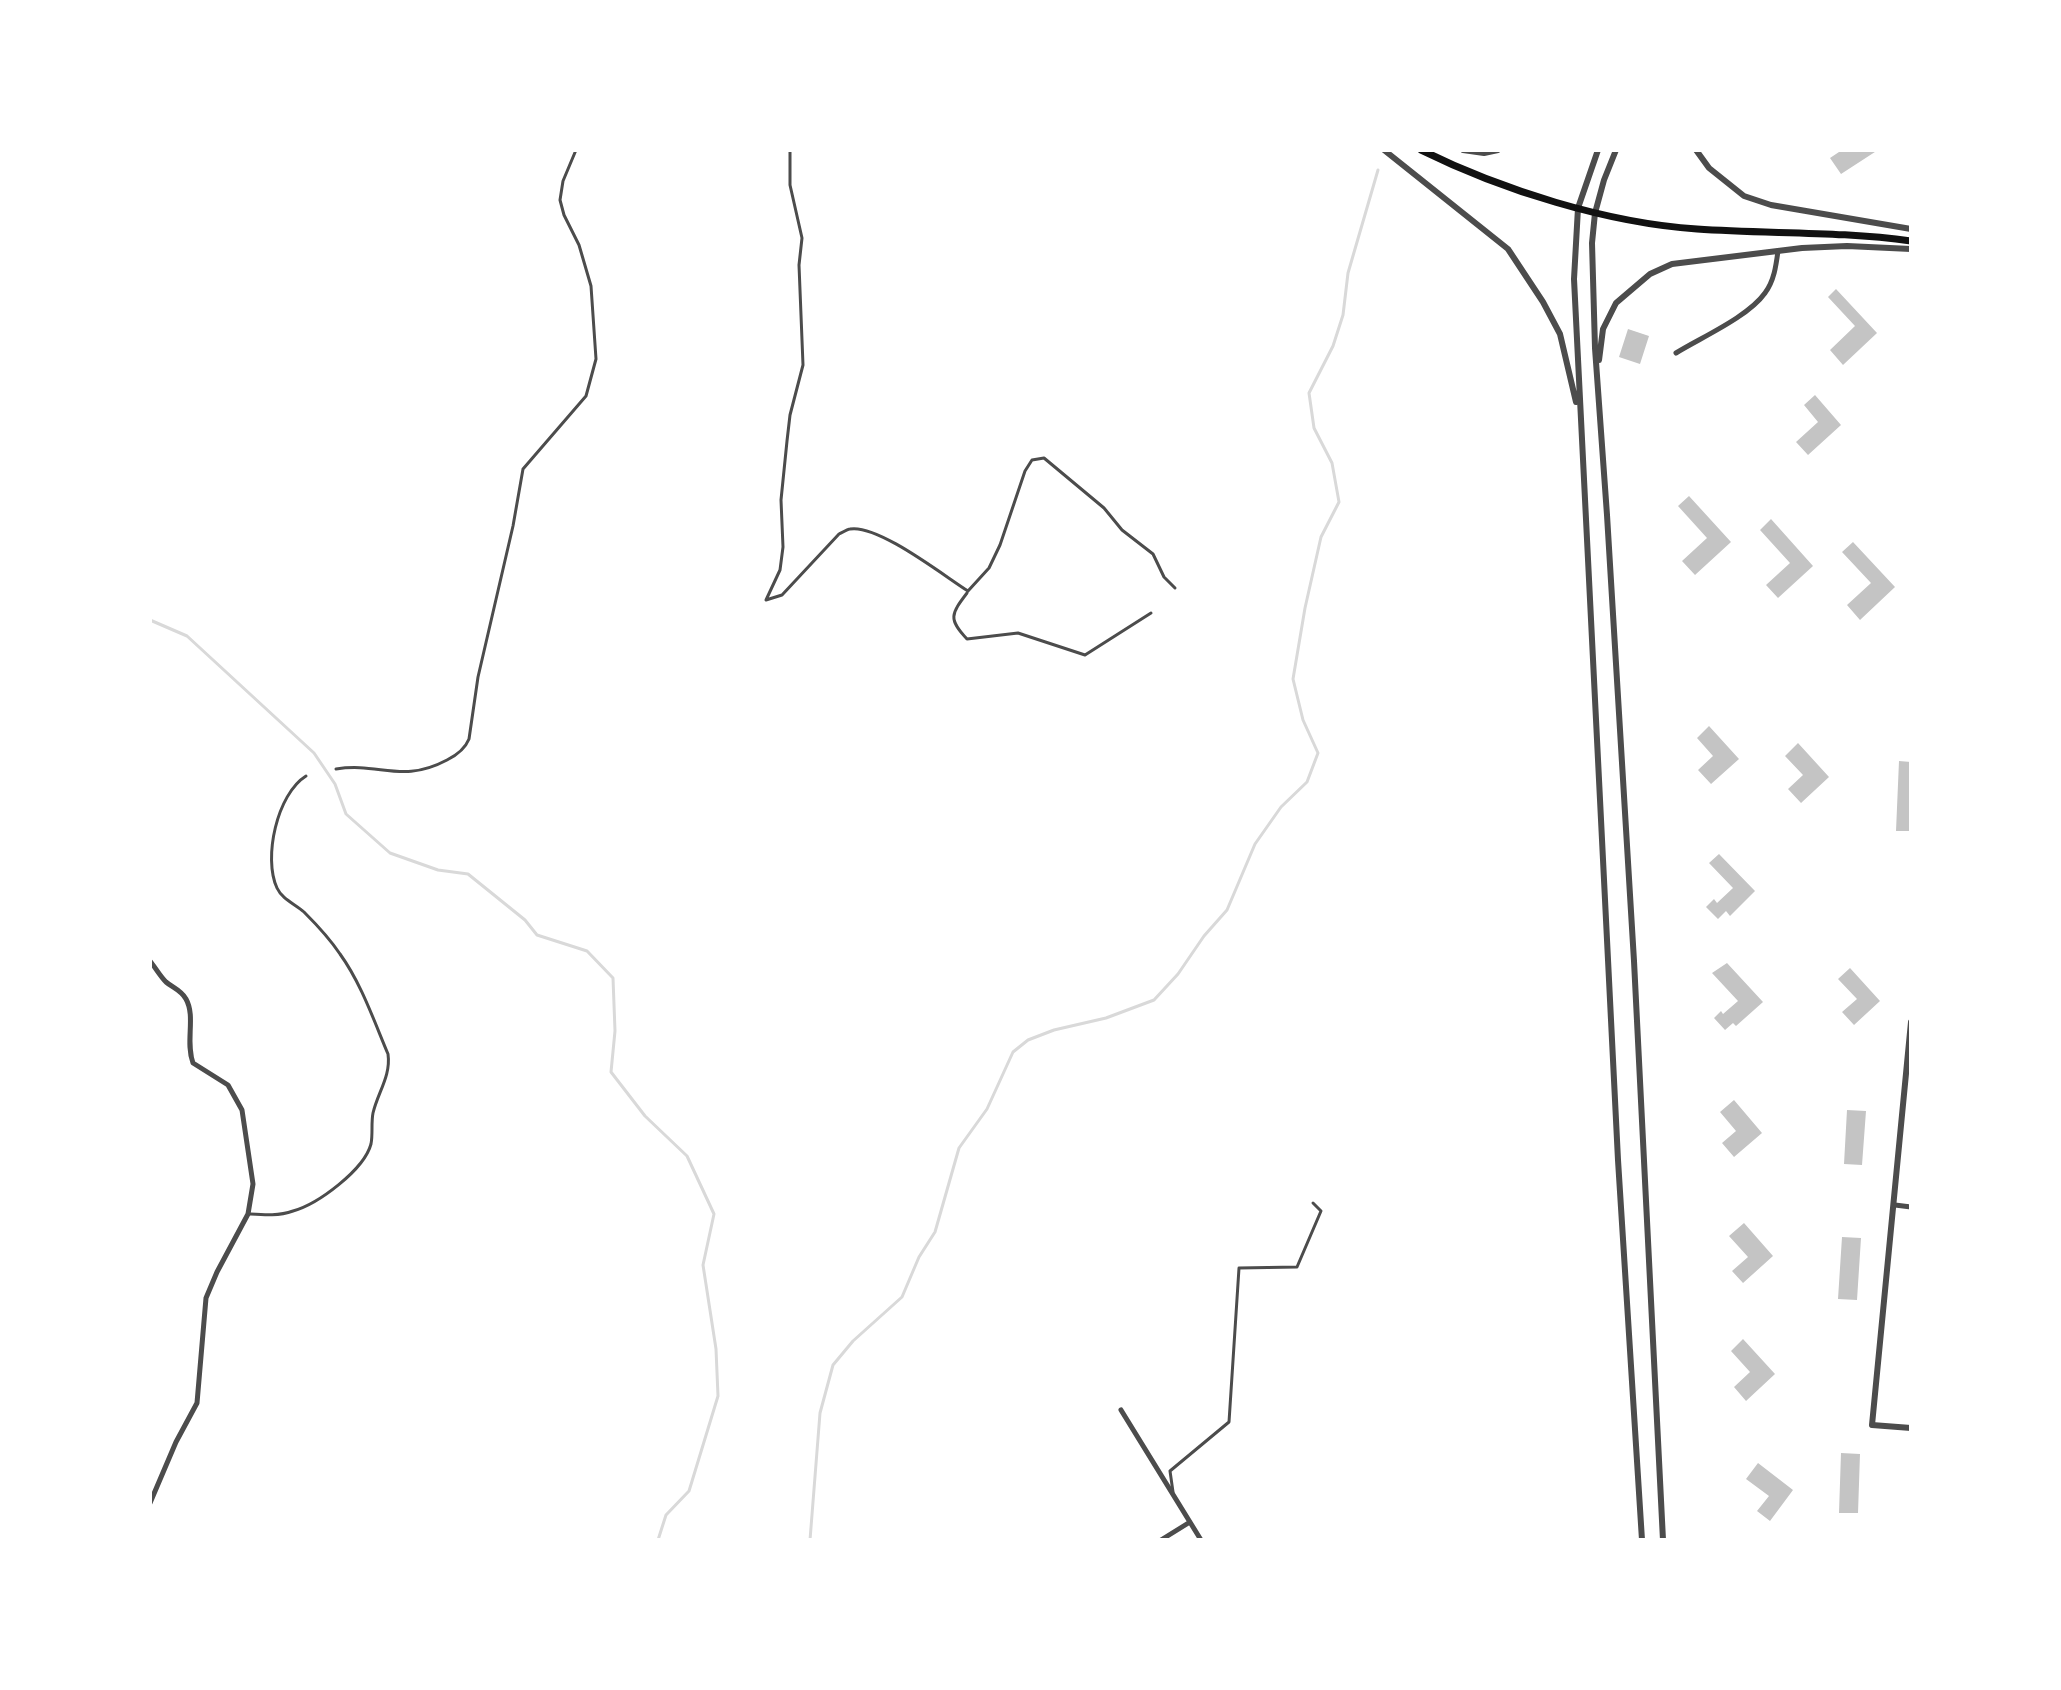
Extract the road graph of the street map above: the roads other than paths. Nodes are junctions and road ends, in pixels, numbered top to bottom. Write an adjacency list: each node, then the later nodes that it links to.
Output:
1 (576, 150): 22 (lane)
2 (790, 150): 20 (lane)
3 (1384, 150): 18 (street)
4 (1421, 150): 10 (main road)
5 (1463, 150): 6 (street)
6 (1498, 150)
7 (1598, 150): 10 (street)
8 (1616, 150): 11 (street)
9 (1696, 150): 12 (street)
10 (1578, 208): 11 (main road); 18 (street)
11 (1595, 213): 13 (main road); 17 (street)
12 (1911, 229)
13 (1911, 241)
14 (1911, 249): 15 (street)
15 (1778, 251): 16 (street); 17 (street)
16 (1676, 353)
17 (1597, 376): 38 (street)
18 (1580, 423): 37 (street)
19 (1175, 588): 20 (lane)
20 (968, 591): 21 (lane)
21 (1151, 613)
22 (336, 769)
23 (306, 776): 29 (lane)
24 (150, 961): 29 (street)
25 (1911, 1022): 27 (street)
26 (1313, 1203): 32 (lane)
27 (1895, 1205): 28 (street); 31 (street)
28 (1911, 1207)
29 (248, 1214): 33 (street)
30 (1121, 1410): 32 (street)
31 (1911, 1428)
32 (1174, 1496): 34 (street)
33 (150, 1503)
34 (1190, 1522): 35 (street); 36 (street)
35 (1161, 1540)
36 (1201, 1540)
37 (1642, 1540)
38 (1663, 1540)

